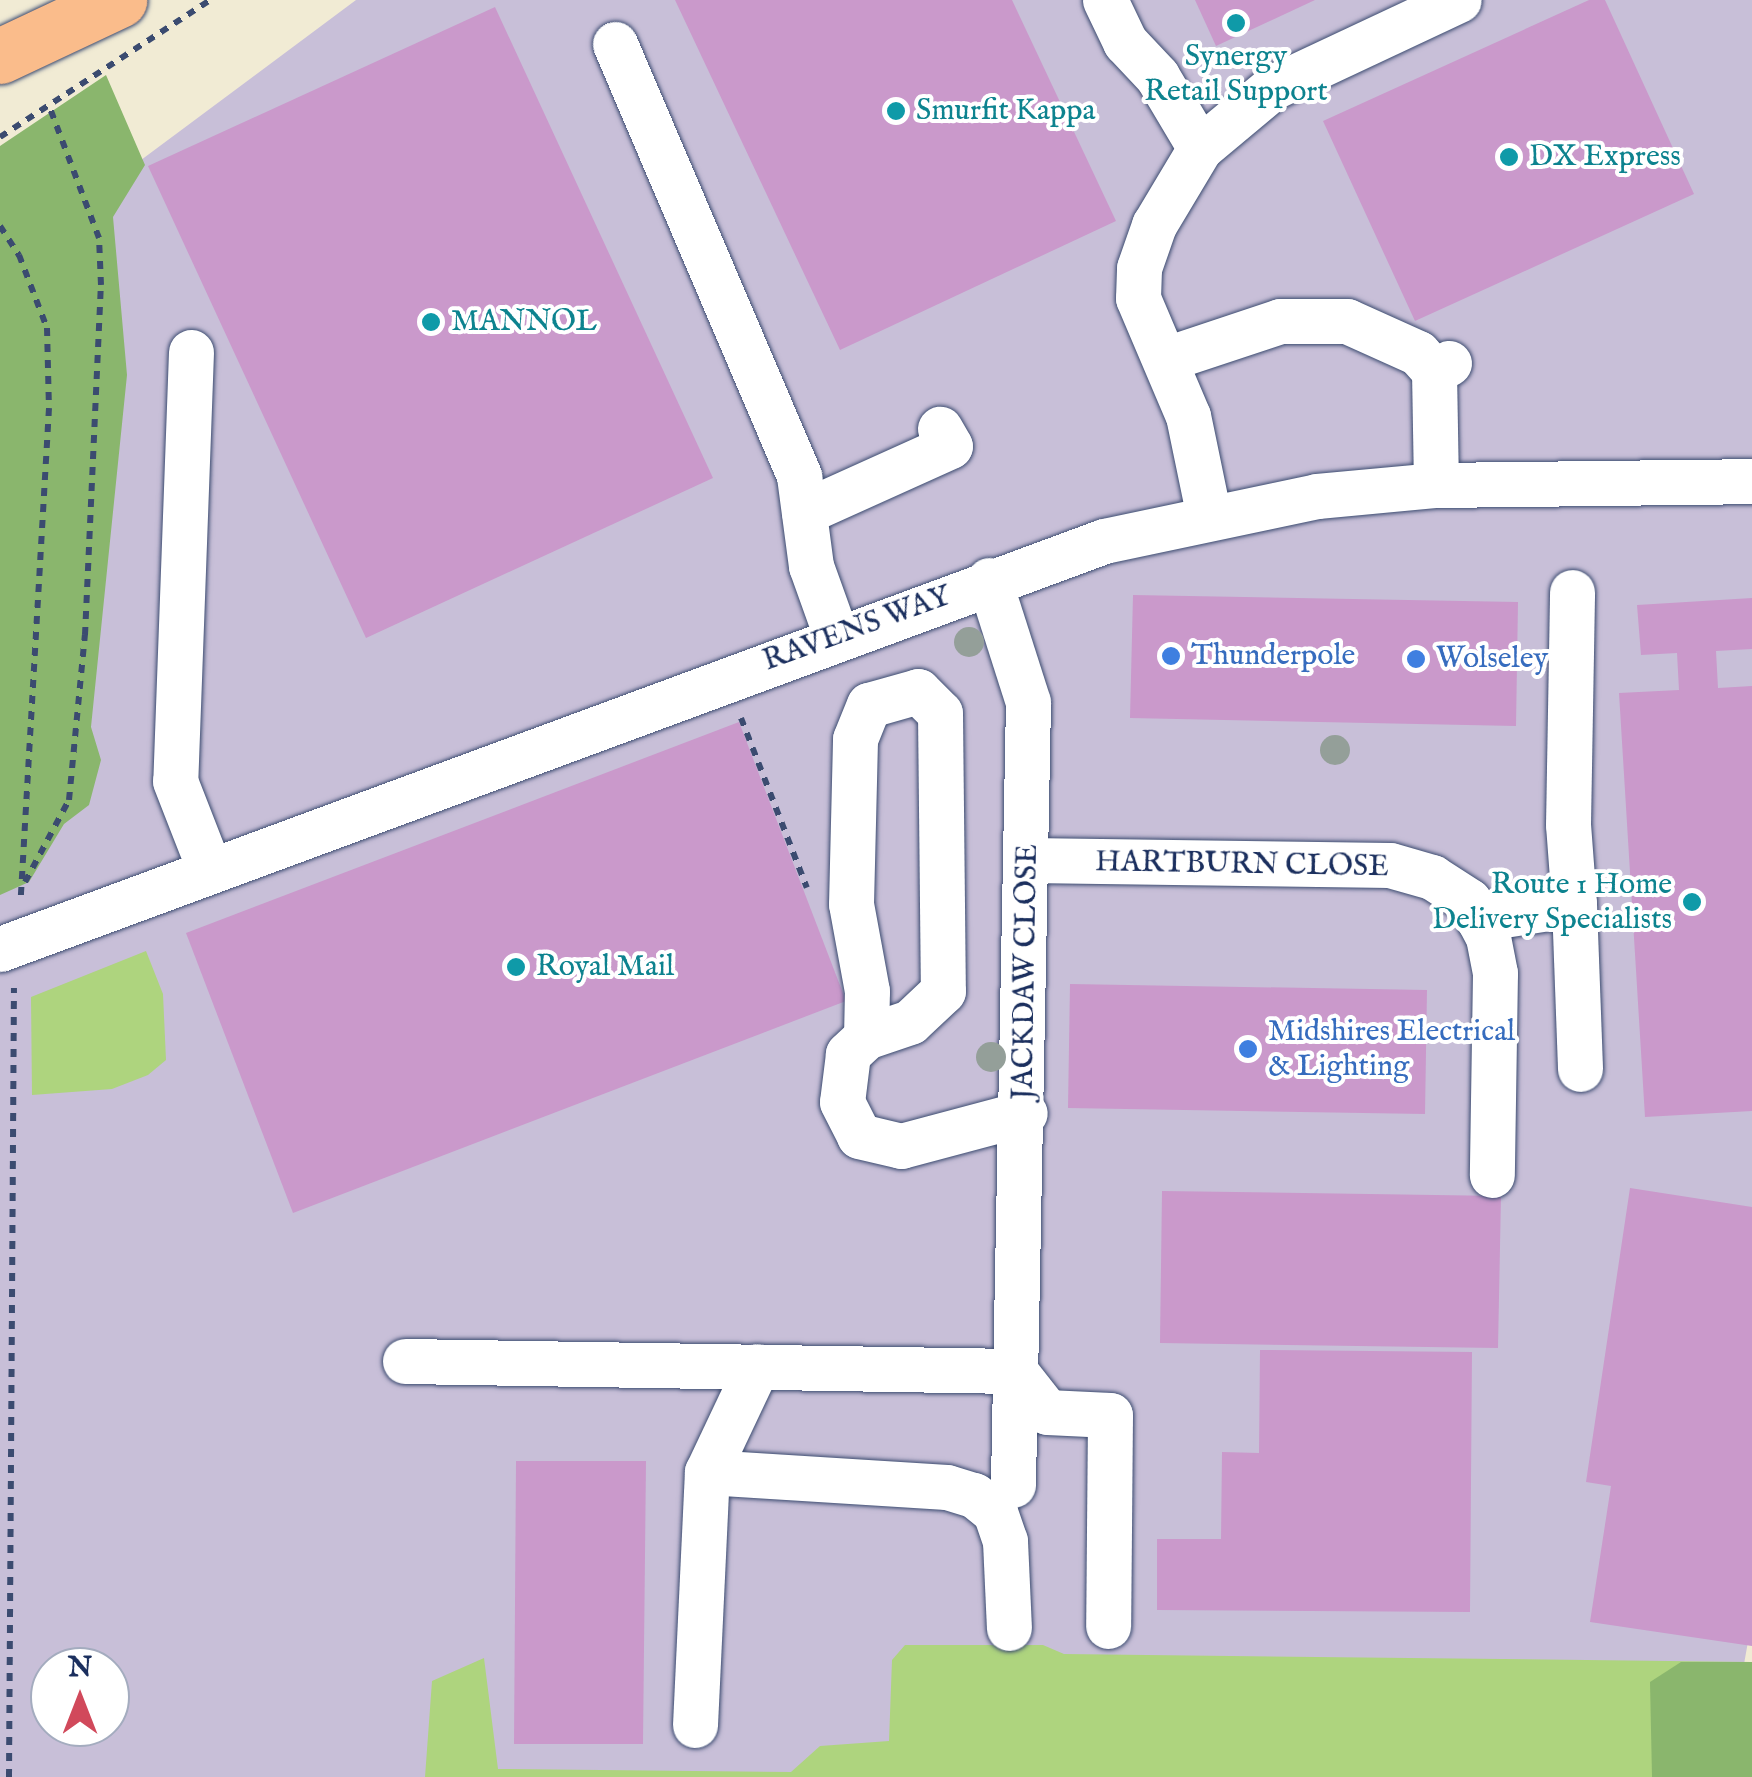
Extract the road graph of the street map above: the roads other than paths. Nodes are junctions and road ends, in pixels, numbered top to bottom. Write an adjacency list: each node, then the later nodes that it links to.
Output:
1 (63, 0): 5 (highway)
2 (119, 0): 7 (highway)
3 (1104, 0): 8 (street)
4 (1459, 0): 8 (street)
5 (0, 43)
6 (615, 44): 14 (street)
7 (0, 56)
8 (1200, 148): 10 (street)
9 (191, 352): 20 (street)
10 (1166, 359): 13 (street); 15 (street)
11 (940, 429): 14 (street)
12 (1752, 482): 13 (street, RAVENS WAY)
13 (1436, 485): 15 (street, RAVENS WAY)
14 (804, 512): 18 (street)
15 (1209, 517): 16 (street, RAVENS WAY)
16 (989, 580): 18 (street, RAVENS WAY); 19 (street, JACKDAW CLOSE)
17 (1572, 592): 21 (street)
18 (836, 636): 20 (street, RAVENS WAY)
19 (1028, 860): 22 (street, HARTBURN CLOSE); 26 (street, JACKDAW CLOSE)
20 (209, 868): 23 (street, RAVENS WAY)
21 (1574, 904): 22 (street); 25 (street)
22 (1478, 919): 27 (street, HARTBURN CLOSE)
23 (7, 945)
24 (866, 1037): 24 (street); 26 (street)
25 (1580, 1069)
26 (1025, 1114): 30 (street, JACKDAW CLOSE)
27 (1492, 1175)
28 (404, 1361): 29 (street)
29 (757, 1366): 30 (street); 31 (street)
30 (1014, 1371): 32 (street, JACKDAW CLOSE); 33 (street)
31 (707, 1472): 34 (street); 35 (street)
32 (1014, 1485)
33 (1108, 1626)
34 (1008, 1628)
35 (695, 1725)

